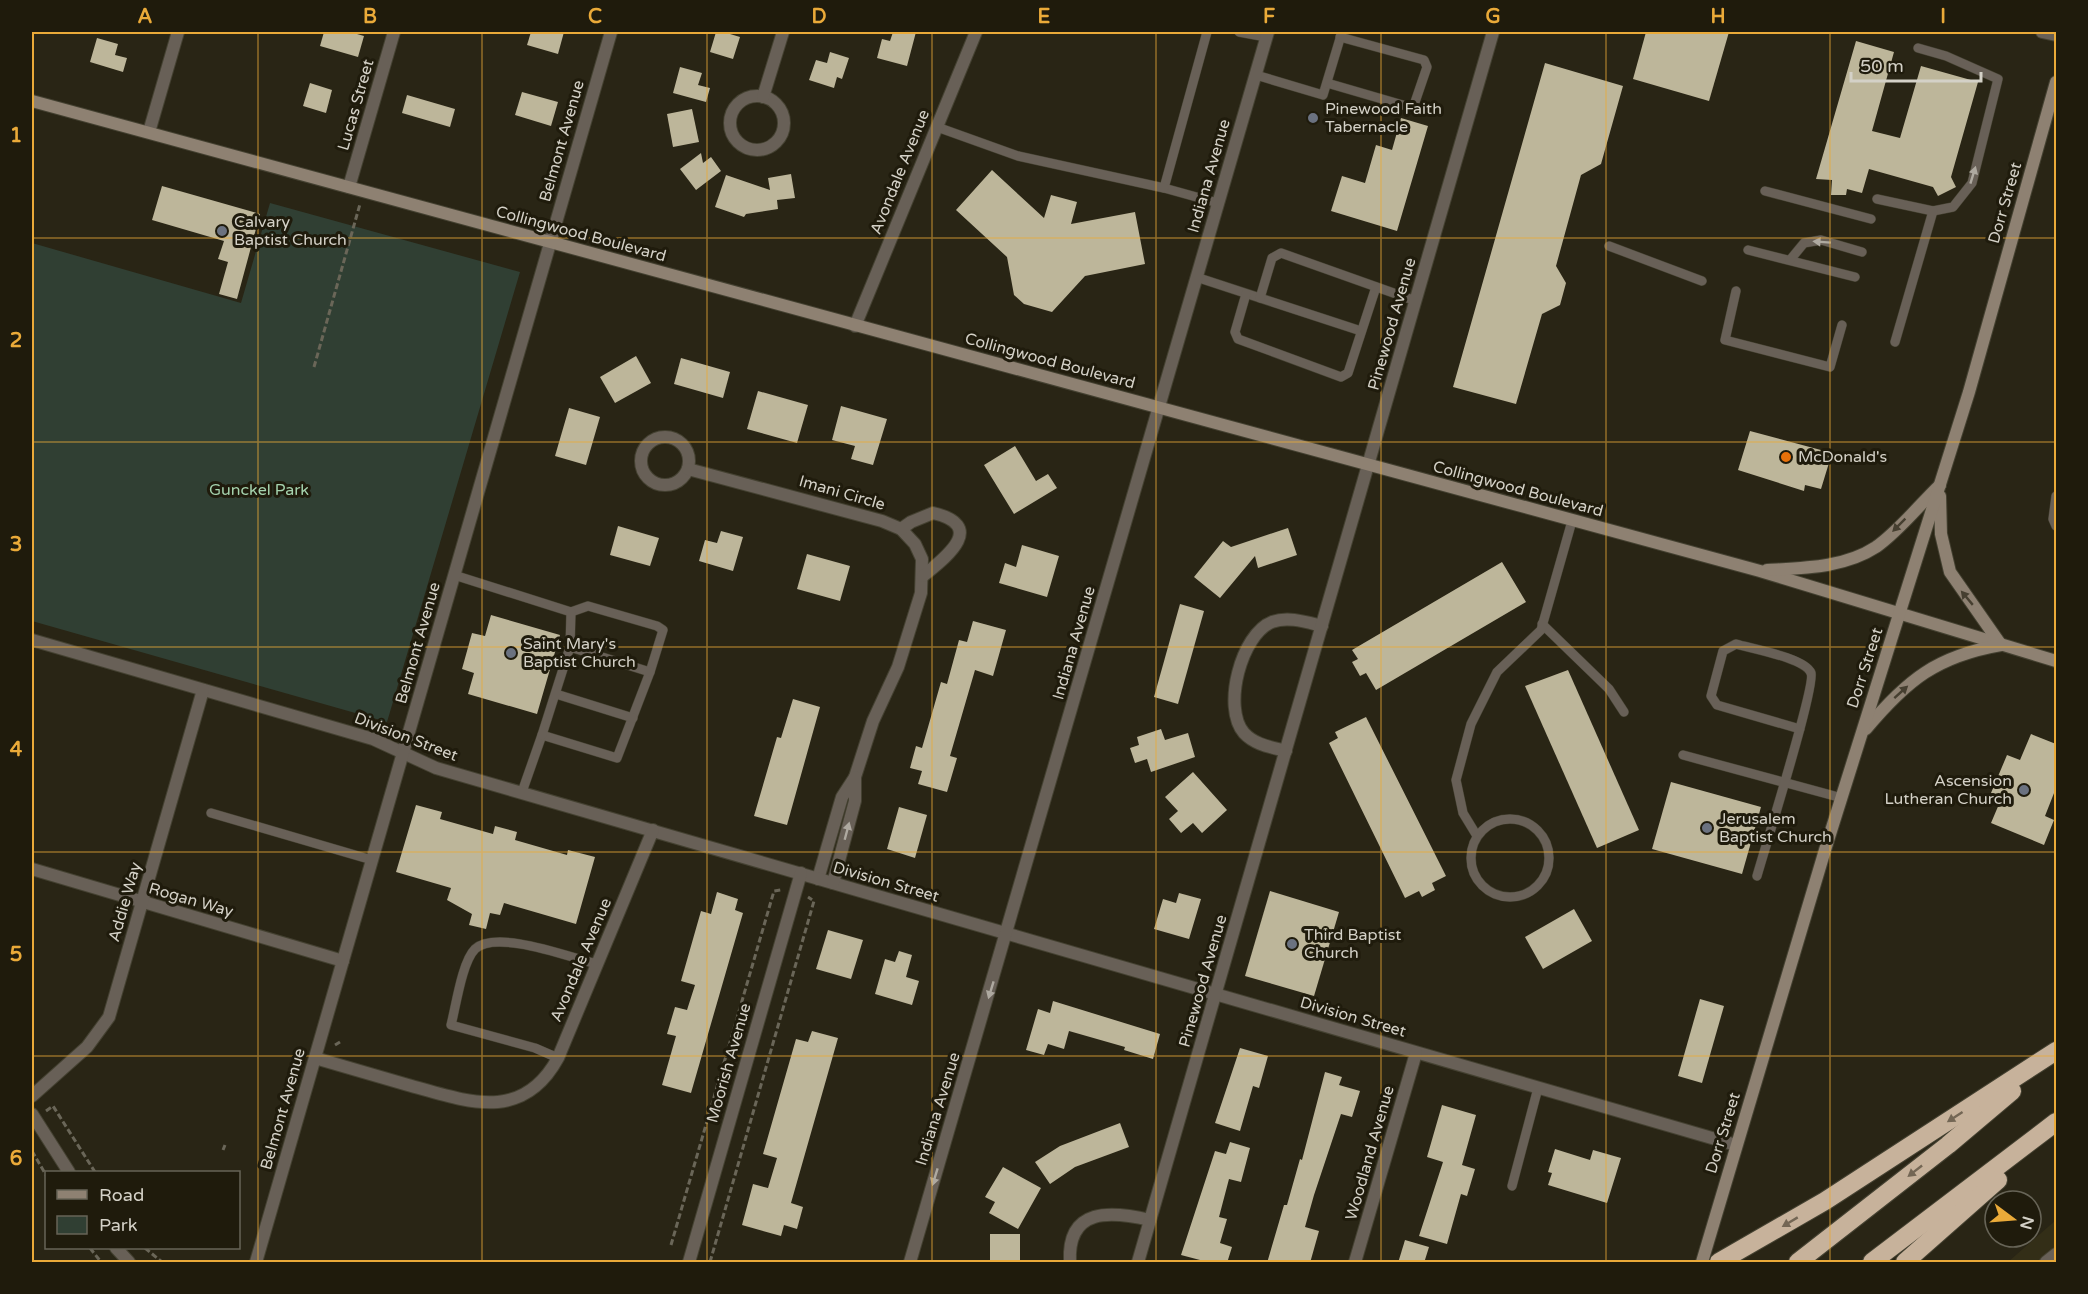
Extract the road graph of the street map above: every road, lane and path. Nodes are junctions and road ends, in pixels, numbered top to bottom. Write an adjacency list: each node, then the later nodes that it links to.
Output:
1 (178, 32): 20 (street)
2 (394, 32): 21 (street, Lucas Street)
3 (611, 32): 29 (street, Belmont Avenue)
4 (783, 32): 17 (street)
5 (976, 32): 19 (street, Avondale Avenue)
6 (1208, 32): 22 (lane)
7 (1239, 32): 10 (lane)
8 (1493, 32): 41 (street, Pinewood Avenue)
9 (2042, 32): 12 (street)
10 (1267, 34): 14 (street, Indiana Avenue)
11 (1341, 34): 15 (lane); 15 (lane)
12 (2056, 35)
13 (1918, 48): 27 (lane, one-way to 13)
14 (1256, 75): 15 (lane); 26 (street, Indiana Avenue)
15 (1327, 82)
16 (2056, 82): 50 (main road, Dorr Street)
17 (763, 97): 17 (street)
18 (32, 101): 20 (main road, Collingwood Boulevard)
19 (937, 127): 22 (lane); 43 (street, Avondale Avenue)
20 (149, 132): 21 (main road, Collingwood Boulevard)
21 (349, 187): 23 (main road, Collingwood Boulevard)
22 (1164, 188): 26 (lane)
23 (364, 191): 29 (main road, Collingwood Boulevard); 46 (path)
24 (1765, 191): 28 (lane)
25 (1877, 198): 27 (lane)
26 (1218, 203): 34 (street, Indiana Avenue)
27 (1933, 211): 45 (lane)
28 (1871, 219)
29 (550, 243): 43 (main road, Collingwood Boulevard); 56 (street, Belmont Avenue)
30 (1609, 246): 36 (lane)
31 (1748, 250): 33 (lane)
32 (1862, 252): 33 (lane, one-way to 33)
33 (1790, 260): 35 (lane)
34 (1196, 277): 39 (lane); 47 (street, Indiana Avenue)
35 (1855, 277)
36 (1702, 281)
37 (1376, 287): 40 (lane); 41 (lane); 44 (lane)
38 (1736, 291): 42 (lane)
39 (1246, 294): 40 (lane); 44 (lane)
40 (1260, 298): 44 (lane)
41 (1416, 301): 48 (street, Pinewood Avenue)
42 (1842, 325)
43 (855, 326): 47 (main road, Collingwood Boulevard)
44 (1361, 332)
45 (1895, 342)
46 (314, 367)
47 (1159, 407): 48 (main road, Collingwood Boulevard); 91 (street, Indiana Avenue)
48 (1368, 465): 52 (main road, Collingwood Boulevard); 61 (street, Pinewood Avenue)
49 (688, 468): 49 (street); 54 (street, Imani Circle)
50 (1940, 484): 55 (main road, one-way to 55); 59 (main road, Dorr Street); 63 (main road, one-way to 50)
51 (2056, 496): 53 (lane)
52 (1572, 521): 55 (main road, Collingwood Boulevard); 60 (lane)
53 (2056, 526)
54 (901, 529): 57 (street, Imani Circle); 57 (street)
55 (1760, 571): 59 (main road, Collingwood Boulevard)
56 (454, 575): 58 (lane); 75 (street, Belmont Avenue)
57 (923, 576): 77 (street, Imani Circle)
58 (571, 612): 64 (lane); 66 (lane)
59 (1899, 614): 63 (main road, Collingwood Boulevard); 73 (main road, Dorr Street)
60 (1542, 624): 69 (lane); 83 (lane)
61 (1322, 626): 74 (street, Pinewood Avenue); 74 (street)
62 (32, 640): 67 (street, Division Street)
63 (2001, 645): 65 (main road, Collingwood Boulevard); 73 (main road, one-way to 63)
64 (570, 647): 66 (lane); 68 (lane)
65 (2056, 661)
66 (650, 672): 70 (lane)
67 (203, 690): 75 (street, Division Street); 90 (street, Addie Way)
68 (555, 694): 70 (lane); 72 (lane)
69 (1624, 712)
70 (633, 718): 72 (lane)
71 (1800, 729): 71 (lane); 78 (lane)
72 (542, 735): 79 (lane)
73 (1861, 735): 80 (main road, Dorr Street)
74 (1286, 751): 94 (street, Pinewood Avenue)
75 (403, 753): 79 (street, Division Street); 84 (street, Belmont Avenue)
76 (1683, 755): 78 (lane)
77 (855, 777): 88 (street, Imani Circle); 89 (street, Imani Circle, one-way to 77)
78 (1784, 783): 80 (lane); 87 (lane)
79 (522, 792): 82 (street, Division Street)
80 (1842, 798): 108 (main road, Dorr Street)
81 (211, 813): 84 (lane)
82 (653, 830): 86 (street, Division Street); 93 (street, Avondale Avenue)
83 (1478, 836): 83 (lane)
84 (372, 860): 92 (street, Belmont Avenue)
85 (32, 869): 90 (street, Rogan Way)
86 (801, 873): 88 (street, Division Street); 124 (street, Moorish Avenue)
87 (1757, 876)
88 (818, 879): 89 (street, Division Street)
89 (833, 883): 91 (street, Division Street)
90 (141, 903): 92 (street, Rogan Way); 102 (street, Addie Way)
91 (1007, 934): 94 (street, Division Street); 125 (street, Indiana Avenue, one-way to 125)
92 (343, 961): 99 (street, Belmont Avenue)
93 (597, 964): 100 (street, Avondale Avenue); 100 (lane)
94 (1216, 994): 98 (street, Division Street); 115 (street, Pinewood Avenue)
95 (340, 1042): 96 (path)
96 (335, 1045)
97 (2056, 1052): 130 (highway, one-way to 130); 131 (highway, one-way to 131)
98 (1416, 1053): 101 (street, Division Street); 128 (street, Woodland Avenue)
99 (315, 1058): 100 (street, Avondale Avenue); 123 (street, Belmont Avenue)
100 (558, 1058)
101 (1538, 1088): 108 (street, Division Street); 114 (lane)
102 (32, 1096)
103 (45, 1113): 112 (path)
104 (32, 1114): 111 (street)
105 (2056, 1122): 132 (highway)
106 (2056, 1129): 133 (highway)
107 (225, 1145): 110 (path)
108 (1736, 1145): 129 (main road, Dorr Street)
109 (32, 1150): 113 (path)
110 (223, 1150)
111 (68, 1171)
112 (94, 1171)
113 (45, 1173)
114 (1512, 1186)
115 (1150, 1220): 126 (street); 127 (street, Pinewood Avenue)
116 (91, 1249): 120 (path)
117 (117, 1249): 121 (street)
118 (146, 1249): 122 (path)
119 (2056, 1254): 134 (street)
120 (102, 1263)
121 (129, 1263)
122 (162, 1263)
123 (256, 1263)
124 (689, 1263)
125 (910, 1263)
126 (1070, 1263)
127 (1138, 1263)
128 (1355, 1263)
129 (1702, 1263)
130 (1719, 1263)
131 (1798, 1263)
132 (1872, 1263)
133 (1905, 1263)
134 (2046, 1263)

